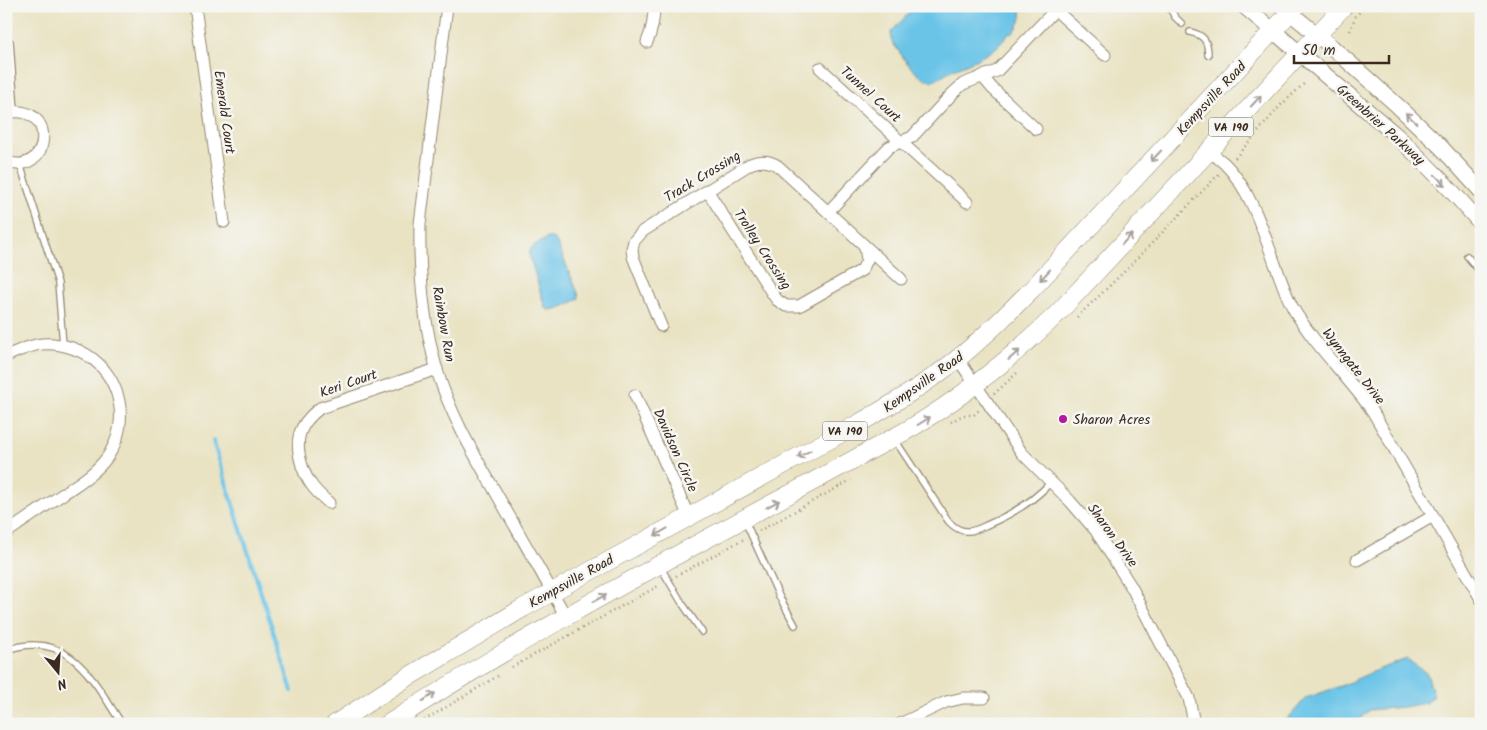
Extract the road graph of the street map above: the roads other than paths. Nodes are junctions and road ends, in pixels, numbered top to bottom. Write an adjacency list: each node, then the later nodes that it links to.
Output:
1 (195, 6): 30 (street, Emerald Court)
2 (447, 6): 40 (street, Rainbow Run)
3 (654, 6): 14 (street)
4 (1244, 6): 11 (main road, Greenbrier Parkway)
5 (1344, 6): 12 (main road, Kempsville Road / VA 190)
6 (1169, 7): 9 (lane)
7 (1053, 8): 16 (street); 19 (street)
8 (1290, 8): 11 (main road, Kempsville Road / VA 190); 12 (main road, Greenbrier Parkway)
9 (1182, 24)
10 (1190, 32): 17 (lane)
11 (1274, 32): 15 (main road, Greenbrier Parkway); 39 (main road, Kempsville Road / VA 190, one-way to 39)
12 (1317, 35): 15 (main road, Kempsville Road / VA 190); 27 (main road, Greenbrier Parkway, one-way to 12)
13 (10, 42): 20 (lane)
14 (647, 42)
15 (1300, 54): 23 (main road, Kempsville Road / VA 190, one-way to 15); 31 (main road, Greenbrier Parkway, one-way to 31)
16 (1105, 55)
17 (1208, 55)
18 (820, 68): 22 (street, Tunnel Court)
19 (982, 76): 21 (street); 22 (street)
20 (11, 112): 25 (street)
21 (1036, 129)
22 (901, 142): 28 (street, Tunnel Court); 29 (street)
23 (1209, 151): 41 (main road, Kempsville Road / VA 190, one-way to 23); 46 (street, Wynngate Drive)
24 (6, 162): 25 (street)
25 (20, 164): 37 (lane)
26 (707, 190): 29 (street, Track Crossing); 32 (street, Trolley Crossing); 36 (street, Track Crossing)
27 (1481, 191)
28 (967, 202)
29 (828, 212): 32 (street, Track Crossing)
30 (224, 222)
31 (1481, 224)
32 (865, 247): 35 (street, Track Crossing)
33 (1466, 256): 34 (lane)
34 (1481, 273)
35 (901, 280)
36 (662, 326)
37 (63, 345): 38 (street); 49 (street)
38 (6, 356)
39 (958, 359): 41 (street, Sharon Drive); 47 (main road, Kempsville Road / VA 190, one-way to 47)
40 (437, 369): 45 (street, Keri Court); 52 (street, Rainbow Run)
41 (976, 385): 43 (main road, Kempsville Road / VA 190, one-way to 41); 44 (street, Sharon Drive)
42 (635, 395): 47 (street, Davidson Circle)
43 (894, 438): 44 (lane); 48 (main road, Kempsville Road / VA 190, one-way to 43)
44 (1050, 483): 63 (street, Sharon Drive)
45 (329, 503)
46 (1433, 516): 50 (street); 53 (street, Wynngate Drive)
47 (688, 517): 52 (main road, Kempsville Road / VA 190, one-way to 52)
48 (745, 519): 51 (main road, Kempsville Road / VA 190); 55 (lane)
49 (6, 533)
50 (1357, 560)
51 (660, 566): 54 (main road, Kempsville Road / VA 190, one-way to 51); 56 (lane)
52 (552, 591): 54 (street, Rainbow Run); 60 (main road, Kempsville Road / VA 190)
53 (1481, 599)
54 (566, 617): 61 (main road, Kempsville Road / VA 190, one-way to 54)
55 (795, 625)
56 (702, 632)
57 (6, 650): 59 (lane)
58 (984, 698): 62 (street)
59 (122, 724)
60 (335, 724)
61 (388, 724)
62 (900, 724)
63 (1194, 724)

